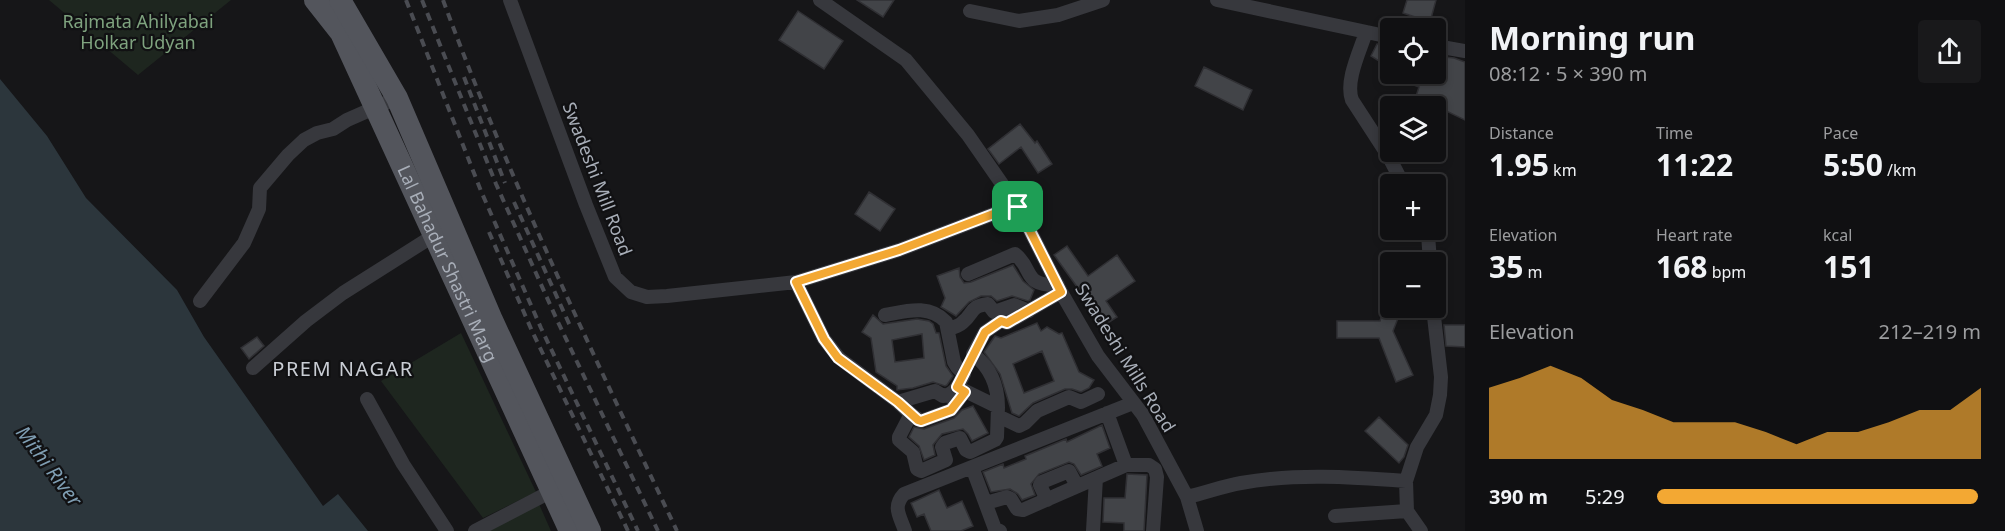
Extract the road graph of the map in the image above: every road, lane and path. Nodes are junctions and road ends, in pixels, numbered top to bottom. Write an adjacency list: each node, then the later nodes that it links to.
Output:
1 (315, 0): 9 (main road, Lal Bahadur Shastri Marg)
2 (340, 0): 9 (main road, Lal Bahadur Shastri Marg)
3 (510, 0): 20 (street, Swadeshi Mill Road)
4 (820, 0): 17 (street, Swadeshi Mills Road)
5 (1103, 0): 8 (street)
6 (1217, 0): 7 (street)
7 (1262, 5): 10 (street)
8 (970, 11)
9 (348, 28): 14 (main road, Lal Bahadur Shastri Marg); 15 (main road, Lal Bahadur Shastri Marg)
10 (1366, 32): 11 (street); 16 (street)
11 (1380, 35)
12 (1446, 48): 13 (street)
13 (1465, 51)
14 (397, 98): 15 (street); 35 (main road, Lal Bahadur Shastri Marg)
15 (375, 107): 18 (main road, Lal Bahadur Shastri Marg); 22 (street)
16 (1398, 174)
17 (1018, 207): 20 (street, Swadeshi Mill Road); 21 (street, Swadeshi Mills Road)
18 (433, 236): 28 (street); 35 (main road, Lal Bahadur Shastri Marg)
19 (968, 274): 21 (street)
20 (796, 282): 33 (street)
21 (1060, 289): 24 (street); 34 (street, Swadeshi Mills Road)
22 (200, 301)
23 (885, 315): 26 (street)
24 (999, 317): 26 (street); 27 (street)
25 (1434, 318): 42 (street)
26 (949, 329): 29 (street)
27 (973, 354): 29 (street); 36 (street)
28 (253, 368)
29 (964, 374): 30 (street)
30 (961, 389): 33 (street); 36 (street); 38 (street)
31 (1098, 394): 36 (street)
32 (367, 399): 49 (street)
33 (898, 402): 38 (street)
34 (1133, 403): 37 (street); 44 (street, Swadeshi Mills Road)
35 (524, 408): 43 (main road, Lal Bahadur Shastri Marg); 48 (main road, Lal Bahadur Shastri Marg)
36 (998, 411): 38 (street)
37 (1107, 413): 39 (street); 40 (street)
38 (911, 414)
39 (1126, 465): 41 (street); 54 (street)
40 (972, 467): 45 (street); 51 (street)
41 (1096, 478): 45 (street); 53 (street)
42 (1406, 481): 44 (street); 46 (street)
43 (552, 491): 48 (main road, Lal Bahadur Shastri Marg); 50 (street)
44 (1187, 497): 55 (street, Swadeshi Mills Road)
45 (986, 503): 52 (street)
46 (1407, 511): 47 (street); 56 (street)
47 (1335, 516)
48 (580, 529)
49 (447, 531)
50 (475, 531)
51 (905, 531)
52 (1000, 531)
53 (1093, 531)
54 (1153, 531)
55 (1197, 531)
56 (1421, 531)

